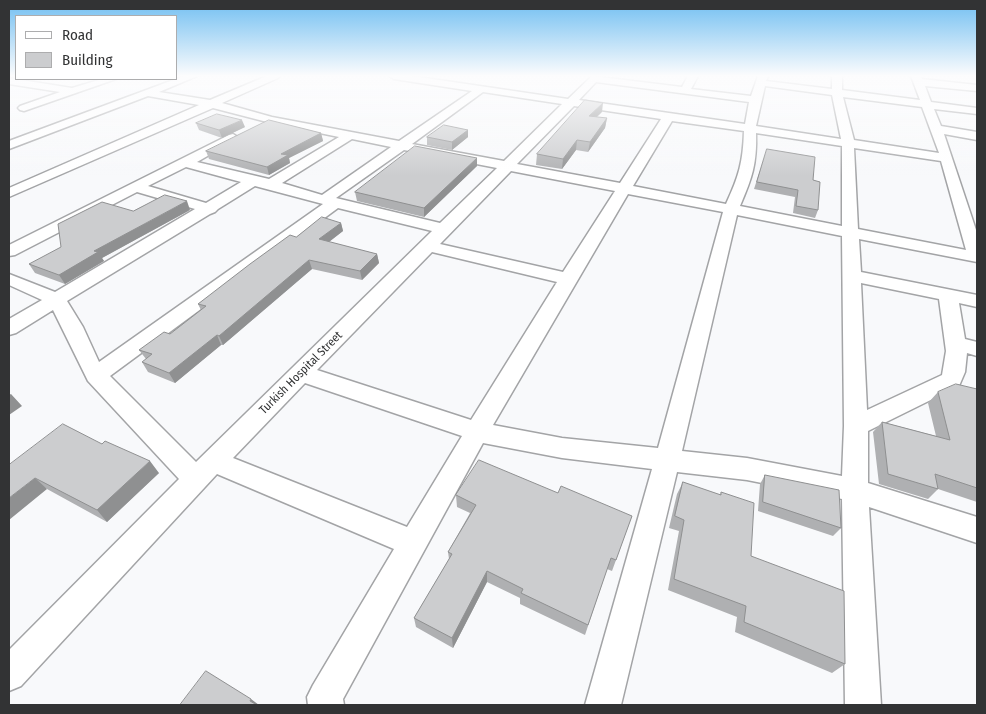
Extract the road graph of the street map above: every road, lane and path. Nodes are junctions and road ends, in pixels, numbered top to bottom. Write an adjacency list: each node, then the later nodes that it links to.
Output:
1 (30, 109): 12 (street)
2 (104, 109): 16 (street)
3 (200, 109): 32 (street)
4 (232, 109): 17 (street)
5 (456, 109): 24 (street)
6 (565, 109): 27 (street, Turkish Hospital Street)
7 (616, 109): 13 (street)
8 (637, 109): 13 (street)
9 (755, 109): 18 (street)
10 (842, 109): 22 (street)
11 (928, 109): 19 (street)
12 (42, 112)
13 (635, 112): 15 (street)
14 (60, 116): 16 (street)
15 (668, 117): 18 (street); 31 (street)
16 (77, 120): 23 (street)
17 (271, 120): 20 (street); 26 (street)
18 (750, 129): 22 (street); 37 (street)
19 (936, 129): 21 (street); 25 (street)
20 (350, 135): 24 (street); 29 (street)
21 (977, 136)
22 (848, 144): 25 (street); 39 (street)
23 (9, 145)
24 (404, 145): 27 (street); 33 (street)
25 (947, 158): 34 (street)
26 (183, 162): 28 (street); 30 (street)
27 (509, 165): 31 (street); 38 (street, Turkish Hospital Street)
28 (253, 181): 29 (street); 35 (street)
29 (272, 184): 33 (street)
30 (136, 187): 35 (street); 41 (street)
31 (626, 188): 37 (street); 45 (street)
32 (9, 193)
33 (329, 201): 38 (street); 53 (street)
34 (961, 205): 36 (street); 42 (street)
35 (210, 208): 47 (street)
36 (977, 208)
37 (731, 209): 39 (street); 56 (street)
38 (443, 229): 40 (street, Turkish Hospital Street)
39 (850, 232): 42 (street); 43 (street)
40 (426, 246): 45 (street); 52 (street, Turkish Hospital Street)
41 (9, 251)
42 (977, 256)
43 (852, 276): 46 (street); 54 (street)
44 (9, 279): 47 (street)
45 (568, 279): 55 (street)
46 (948, 295): 48 (street); 50 (street)
47 (56, 299): 49 (street); 53 (street)
48 (977, 300)
49 (9, 328)
50 (956, 343): 51 (street); 54 (street)
51 (977, 349)
52 (301, 373): 55 (street); 57 (street, Turkish Hospital Street)
53 (96, 375): 57 (street)
54 (856, 426): 58 (street)
55 (477, 432): 56 (street); 60 (street)
56 (667, 461): 58 (street); 63 (street)
57 (205, 470): 60 (street); 61 (street, Turkish Hospital Street)
58 (855, 490): 59 (street); 64 (street)
59 (977, 530)
60 (413, 543): 62 (street)
61 (9, 674)
62 (326, 705)
63 (603, 705)
64 (863, 705)

